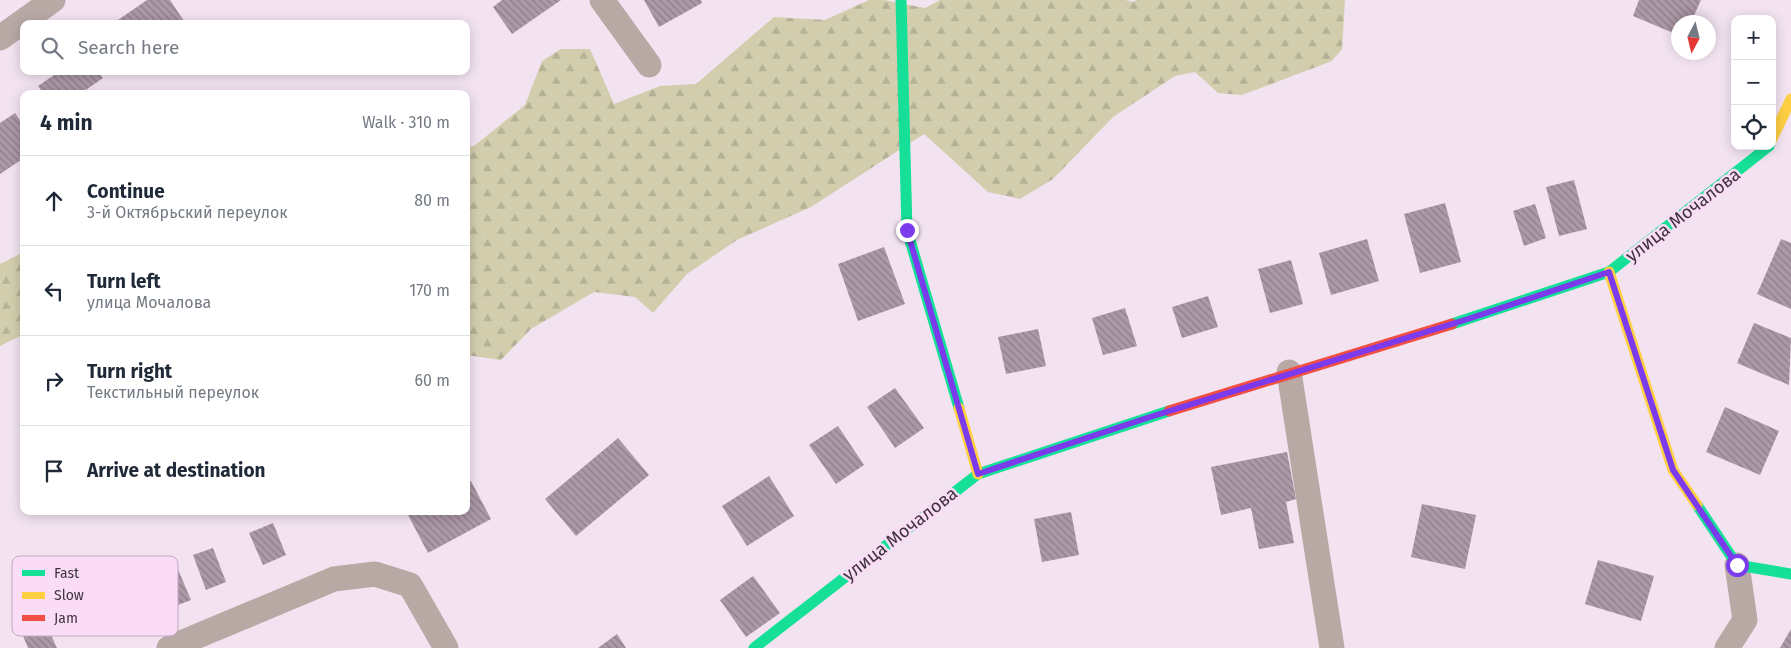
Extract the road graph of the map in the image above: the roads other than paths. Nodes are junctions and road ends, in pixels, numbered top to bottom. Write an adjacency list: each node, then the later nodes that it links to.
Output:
1 (53, 0): 4 (street)
2 (602, 0): 7 (street)
3 (901, 0): 13 (street)
4 (25, 20)
5 (20, 24): 6 (street)
6 (0, 38)
7 (649, 65)
8 (1791, 99): 9 (street)
9 (1776, 131)
10 (1764, 150): 11 (street, улица Мочалова)
11 (1609, 272): 12 (street, улица Мочалова); 14 (street)
12 (1289, 372): 13 (street, улица Мочалова); 19 (street)
13 (978, 474): 18 (street, улица Мочалова)
14 (1737, 565): 15 (street); 20 (street)
15 (1791, 574)
16 (169, 648): 17 (street)
17 (446, 648)
18 (754, 648)
19 (1332, 648)
20 (1727, 648)

